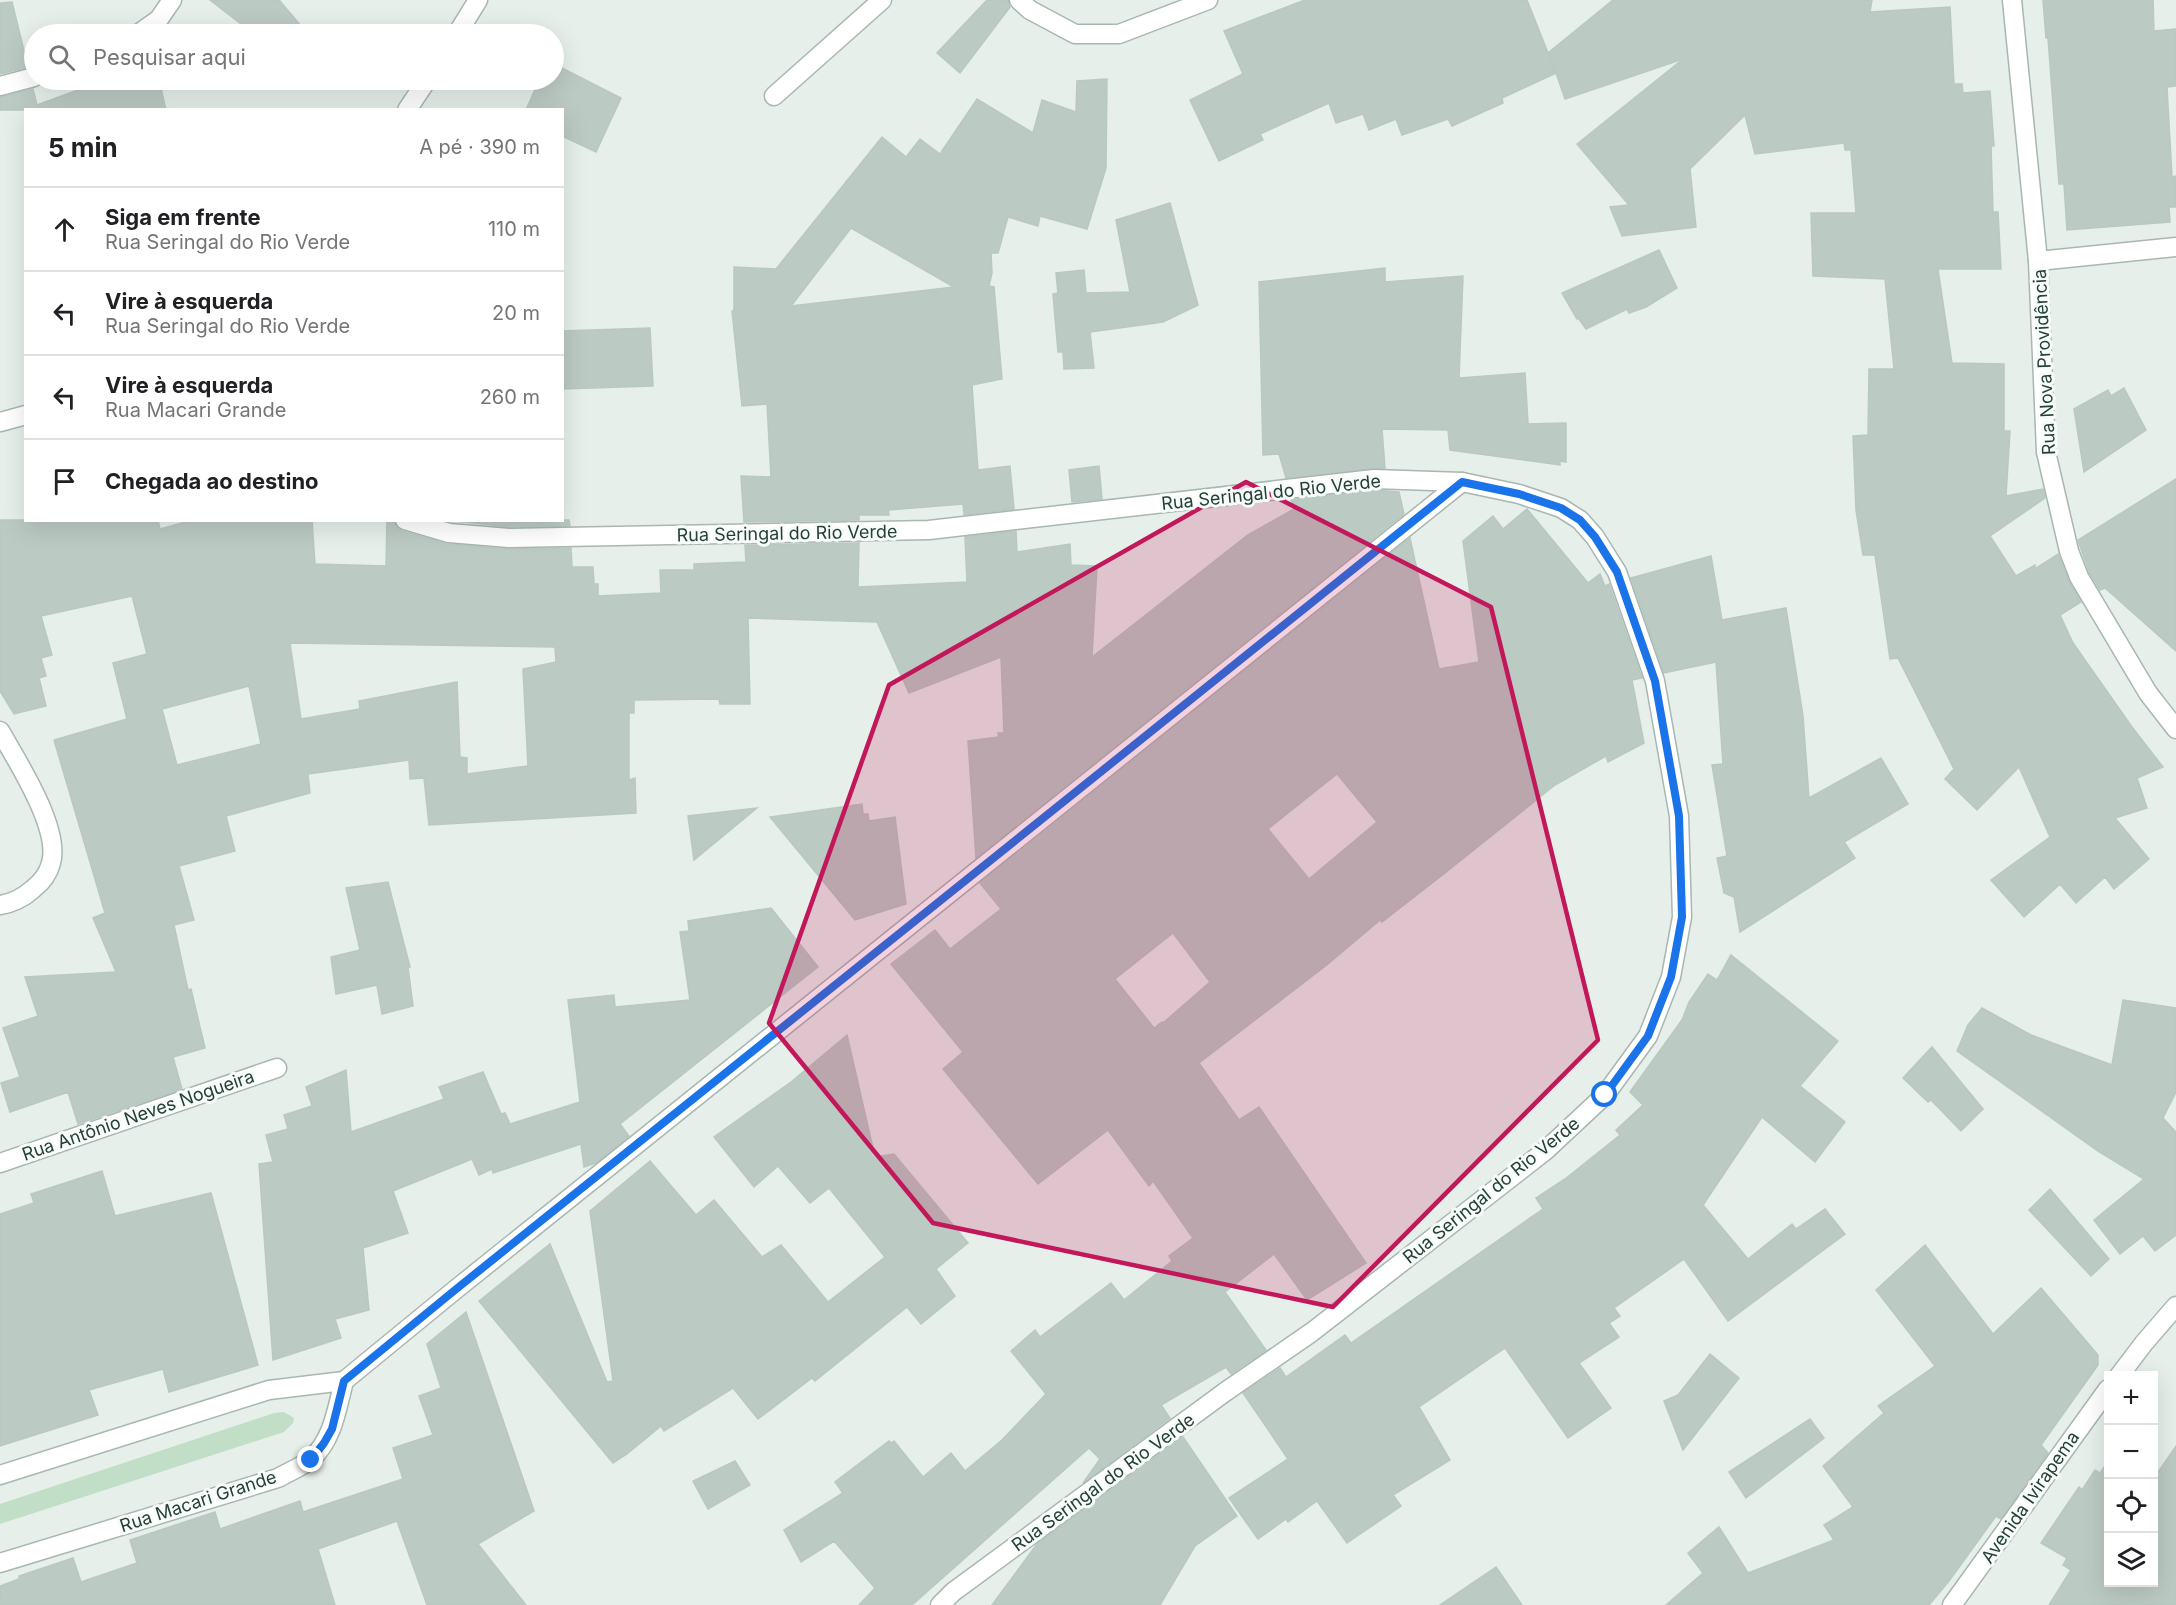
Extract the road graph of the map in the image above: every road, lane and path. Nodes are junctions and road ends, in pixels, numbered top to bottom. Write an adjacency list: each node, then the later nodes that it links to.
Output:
1 (172, 0): 7 (street)
2 (478, 0): 8 (street)
3 (882, 0): 12 (street)
4 (1019, 0): 5 (street)
5 (1208, 0)
6 (2012, 0): 15 (street, Rua Nova Providência)
7 (152, 24)
8 (463, 24)
9 (24, 80): 10 (street)
10 (0, 86)
11 (420, 90): 13 (street)
12 (774, 96)
13 (408, 108)
14 (2176, 247): 15 (street)
15 (2038, 261): 20 (street, Rua Nova Providência)
16 (24, 416): 17 (street)
17 (0, 422)
18 (1462, 482): 19 (street, Rua Seringal do Rio Verde); 27 (street); 31 (street, Rua Seringal do Rio Verde)
19 (412, 522)
20 (2176, 729)
21 (0, 731): 22 (street)
22 (0, 905)
23 (277, 1068): 24 (street, Rua Antônio Neves Nogueira)
24 (0, 1163)
25 (2176, 1306): 26 (street)
26 (2123, 1371)
27 (344, 1381): 29 (street); 30 (street, Rua Macari Grande)
28 (2104, 1396): 32 (street, Avenida Ivirapema)
29 (0, 1475)
30 (0, 1563)
31 (940, 1605)
32 (1952, 1605)

